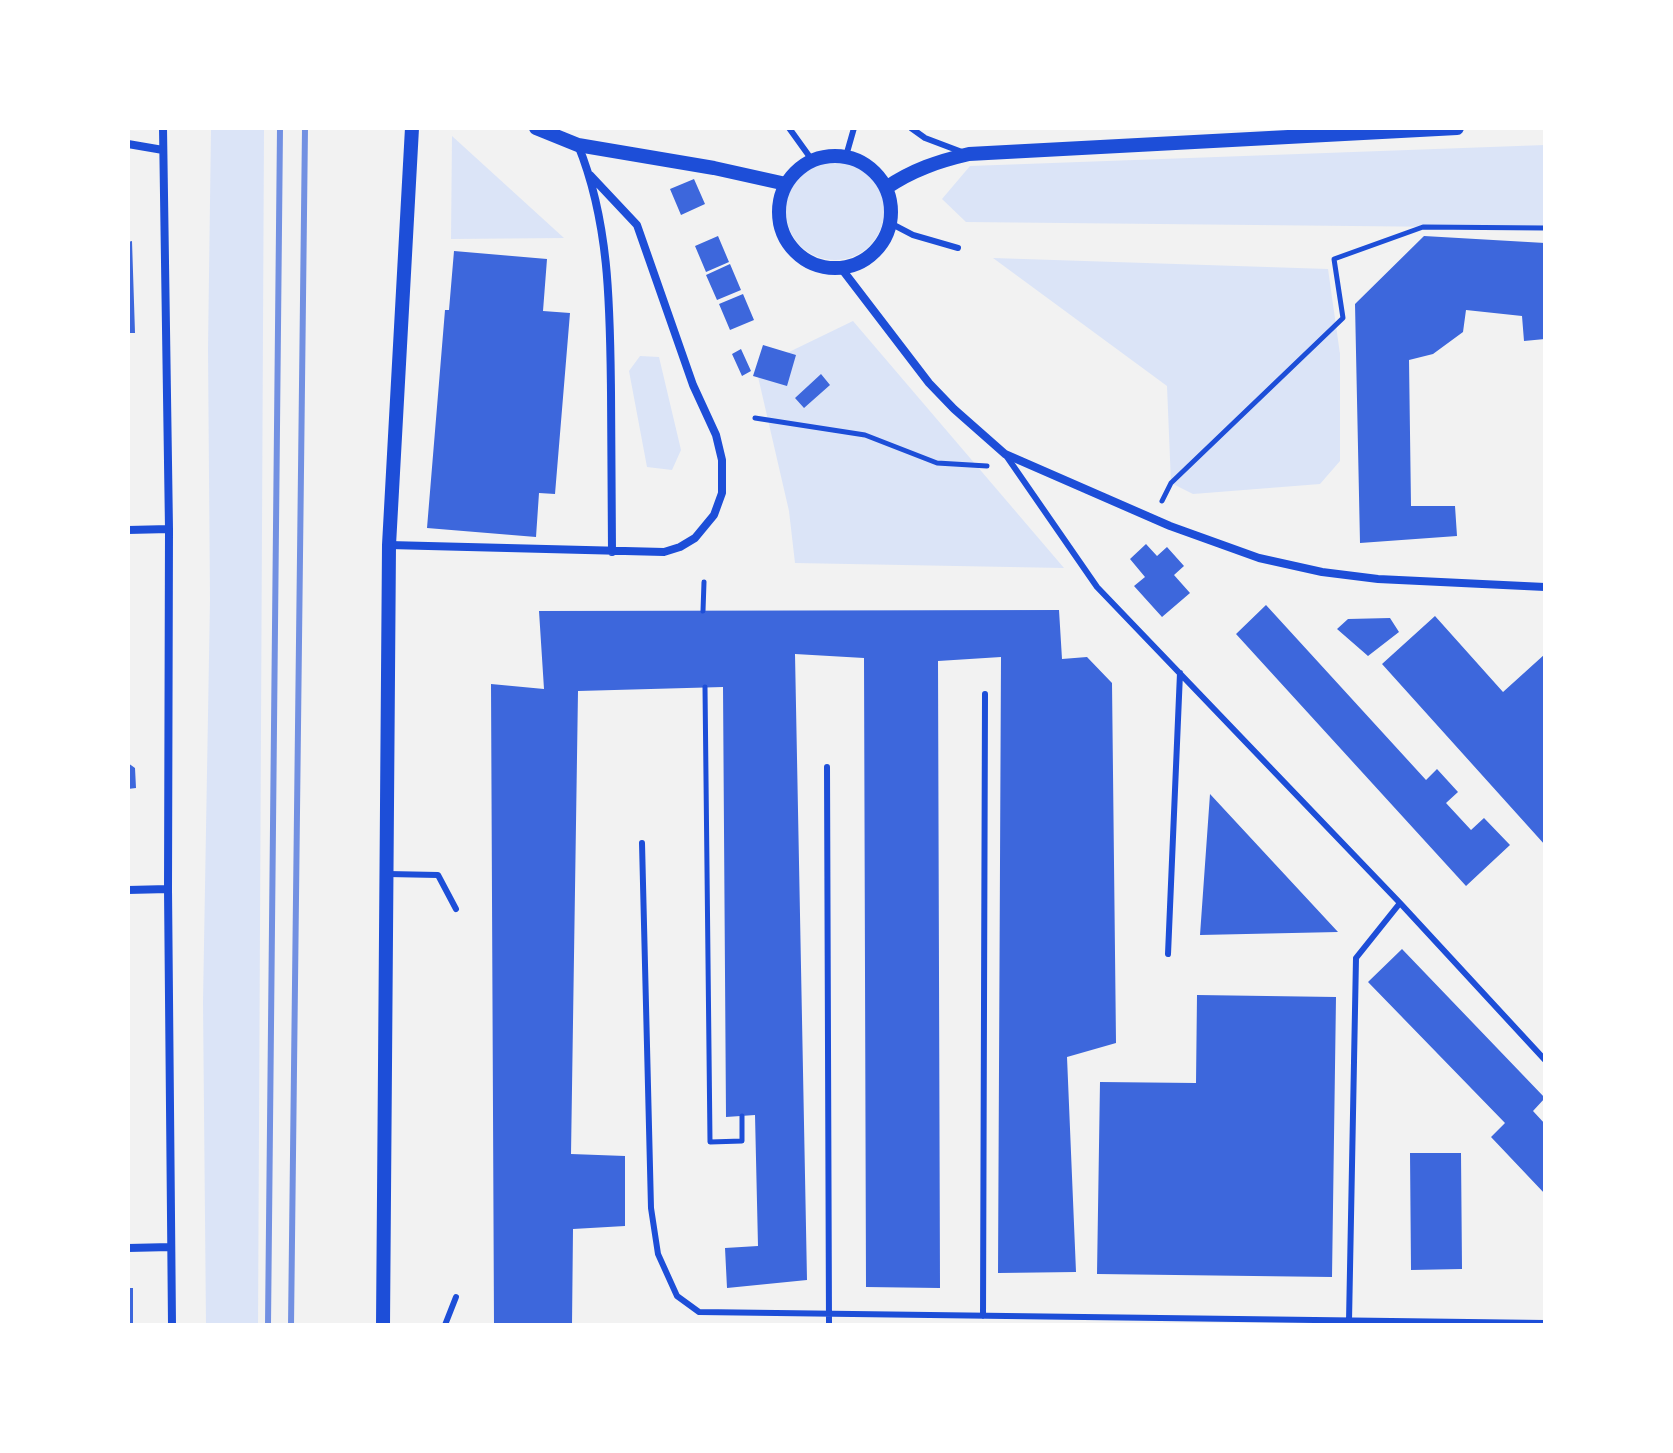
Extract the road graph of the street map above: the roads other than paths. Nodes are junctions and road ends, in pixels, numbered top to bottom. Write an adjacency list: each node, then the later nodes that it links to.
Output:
1 (163, 128): 11 (street)
2 (412, 128): 24 (street)
3 (536, 128): 10 (street)
4 (789, 128): 14 (lane)
5 (854, 128): 13 (lane)
6 (911, 128): 12 (lane)
7 (1457, 128): 8 (street)
8 (1267, 133): 12 (street)
9 (128, 144): 11 (street)
10 (578, 145): 15 (street); 16 (street)
11 (163, 150): 22 (street)
12 (969, 154): 17 (street)
13 (846, 156): 14 (street); 17 (street)
14 (812, 160): 16 (street)
15 (590, 175): 25 (street); 25 (street)
16 (786, 184): 20 (street)
17 (886, 188): 18 (street)
18 (890, 223): 19 (lane); 20 (street)
19 (958, 248)
20 (841, 268): 21 (street)
21 (1005, 454): 26 (street); 27 (lane)
22 (169, 529): 23 (street); 32 (street)
23 (128, 530)
24 (389, 545): 25 (street); 31 (street)
25 (612, 552)
26 (1545, 587)
27 (1180, 673): 34 (lane); 36 (lane)
28 (985, 694): 42 (lane)
29 (827, 767): 41 (lane)
30 (642, 843): 41 (lane)
31 (386, 874): 35 (lane); 48 (street)
32 (168, 889): 33 (street); 38 (street)
33 (128, 890)
34 (1400, 903): 37 (lane); 44 (lane)
35 (456, 909)
36 (1168, 954)
37 (1545, 1060)
38 (171, 1247): 39 (street); 47 (street)
39 (128, 1248)
40 (456, 1297): 49 (lane)
41 (829, 1314): 42 (lane); 50 (lane)
42 (983, 1316): 43 (lane)
43 (1042, 1316): 44 (lane); 51 (lane)
44 (1349, 1321): 45 (lane)
45 (1384, 1322): 46 (lane)
46 (1545, 1323)
47 (172, 1325)
48 (383, 1325)
49 (445, 1325)
50 (829, 1325)
51 (1042, 1325)

